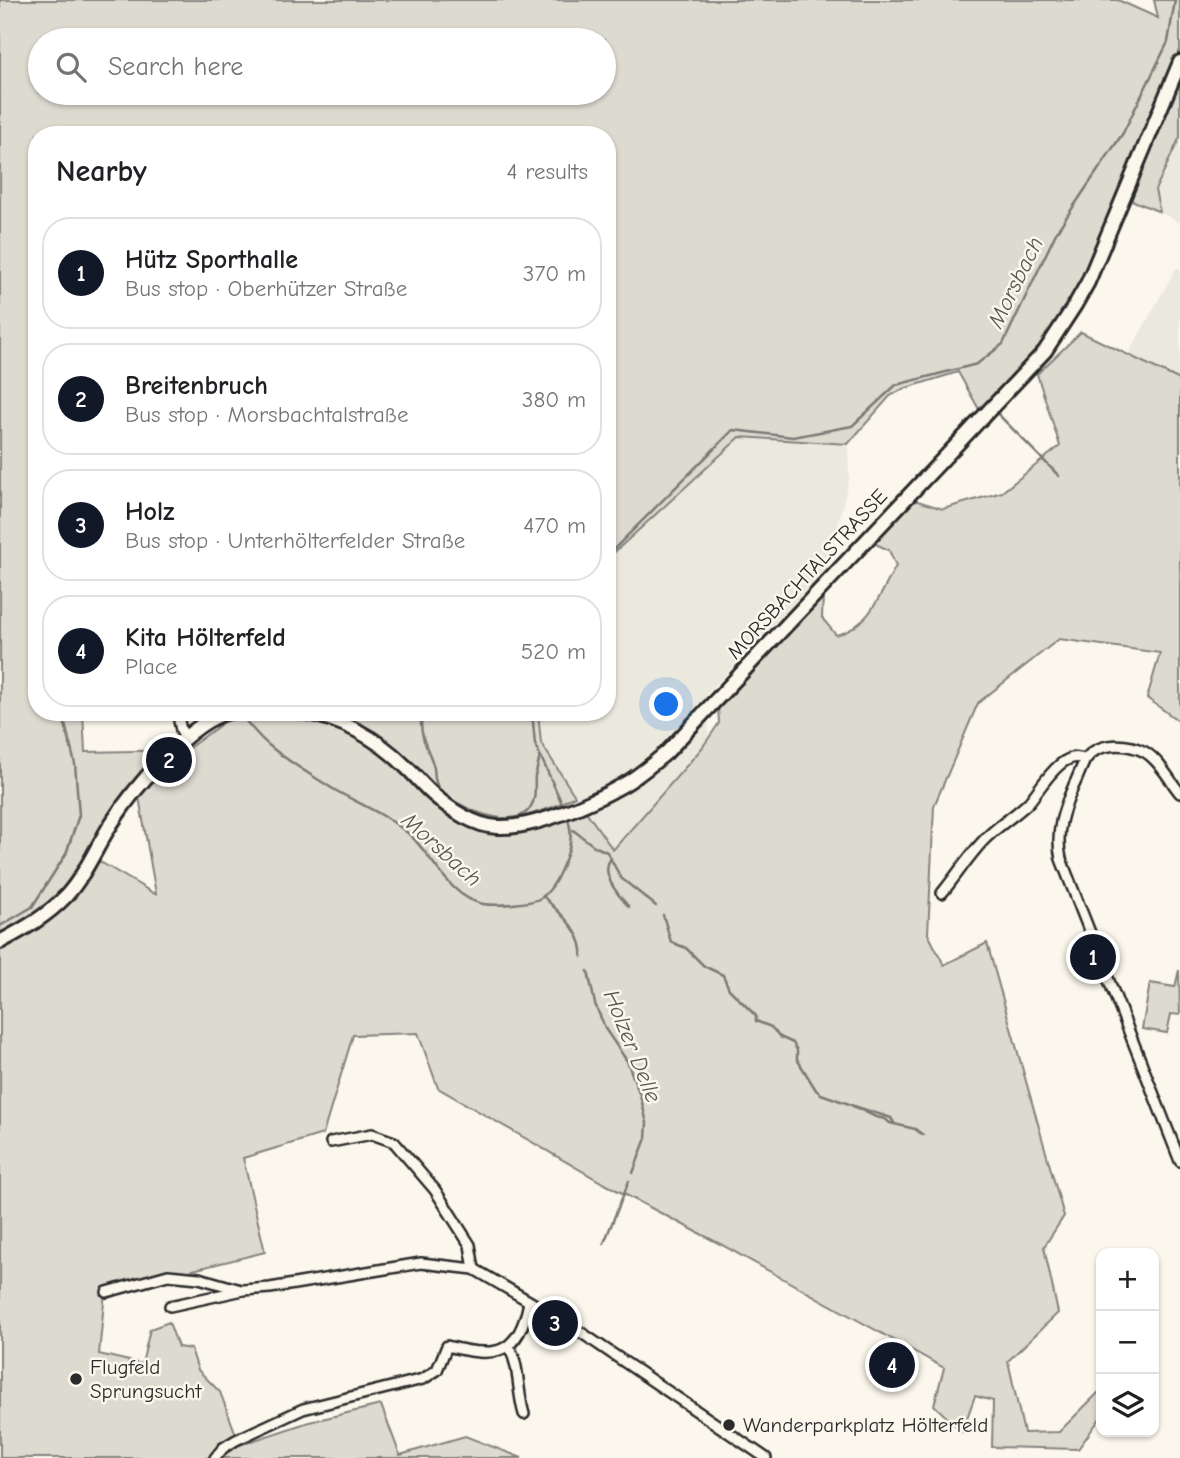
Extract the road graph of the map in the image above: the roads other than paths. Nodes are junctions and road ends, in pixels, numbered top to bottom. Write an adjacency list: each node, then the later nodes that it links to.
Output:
1 (1180, 62): 4 (main road, MORSBACHTALSTRASSE)
2 (179, 721): 5 (street)
3 (207, 721): 5 (main road)
4 (337, 721)
5 (186, 738): 9 (main road)
6 (1085, 760): 7 (street); 8 (street); 11 (street)
7 (1180, 793)
8 (942, 893)
9 (0, 942)
10 (331, 1142): 12 (street)
11 (1180, 1161)
12 (474, 1269): 13 (street); 15 (street)
13 (243, 1290): 14 (street); 16 (street)
14 (107, 1292)
15 (529, 1302): 17 (street); 20 (street)
16 (170, 1306)
17 (509, 1346): 18 (street); 19 (street)
18 (524, 1414)
19 (215, 1458)
20 (766, 1458)

